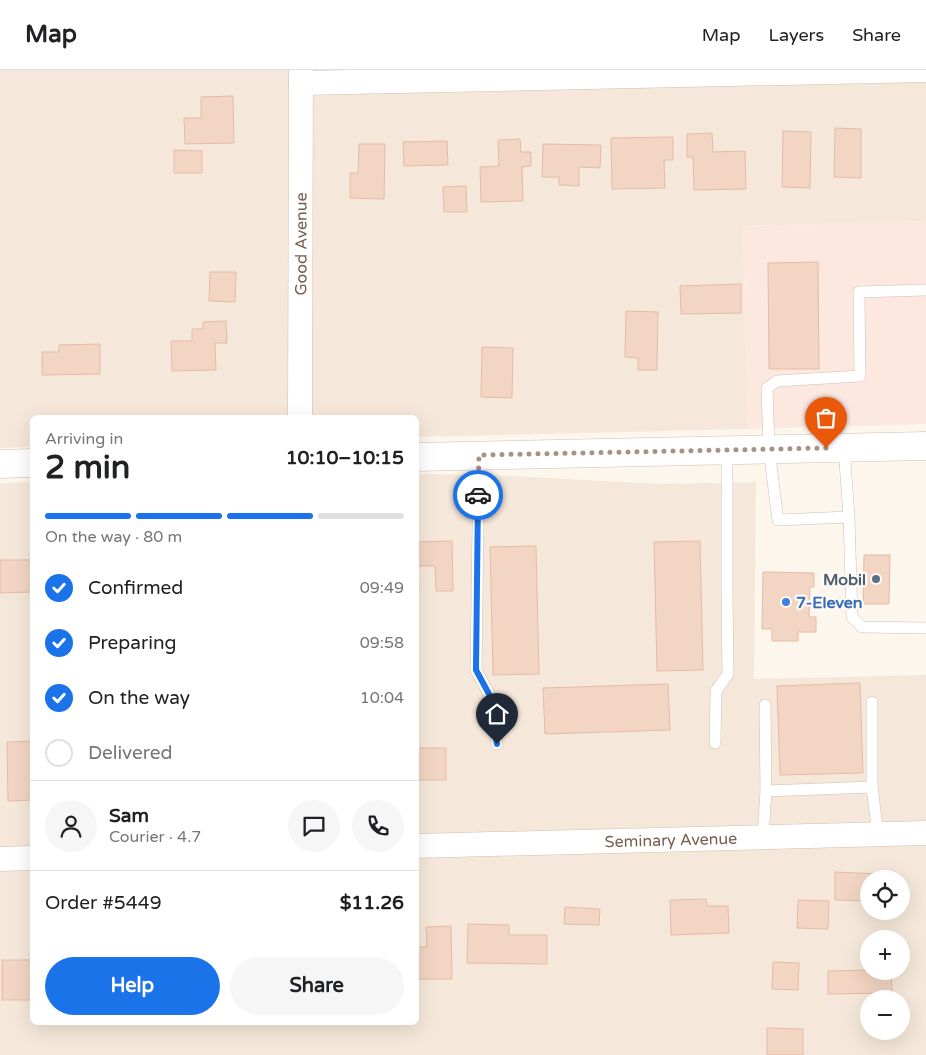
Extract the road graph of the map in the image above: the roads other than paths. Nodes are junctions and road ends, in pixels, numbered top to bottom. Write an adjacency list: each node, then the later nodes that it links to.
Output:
1 (926, 70): 2 (street)
2 (614, 74): 3 (street)
3 (301, 77): 5 (street, Good Avenue)
4 (926, 290): 8 (lane)
5 (300, 415)
6 (926, 446): 7 (street)
7 (844, 448): 8 (street); 14 (lane)
8 (768, 449): 9 (street); 14 (lane)
9 (727, 450): 10 (street); 18 (lane)
10 (479, 455): 11 (street); 19 (lane)
11 (419, 457)
12 (30, 463): 13 (street)
13 (0, 464)
14 (849, 518): 15 (lane)
15 (926, 628)
16 (872, 702): 20 (lane)
17 (765, 706): 21 (lane)
18 (715, 743)
19 (497, 744)
20 (872, 787): 21 (lane); 23 (lane)
21 (766, 791): 24 (lane)
22 (926, 834): 23 (street, Seminary Avenue)
23 (878, 835): 24 (street, Seminary Avenue)
24 (763, 837): 25 (street, Seminary Avenue)
25 (419, 846)
26 (30, 858): 27 (street)
27 (0, 859)

